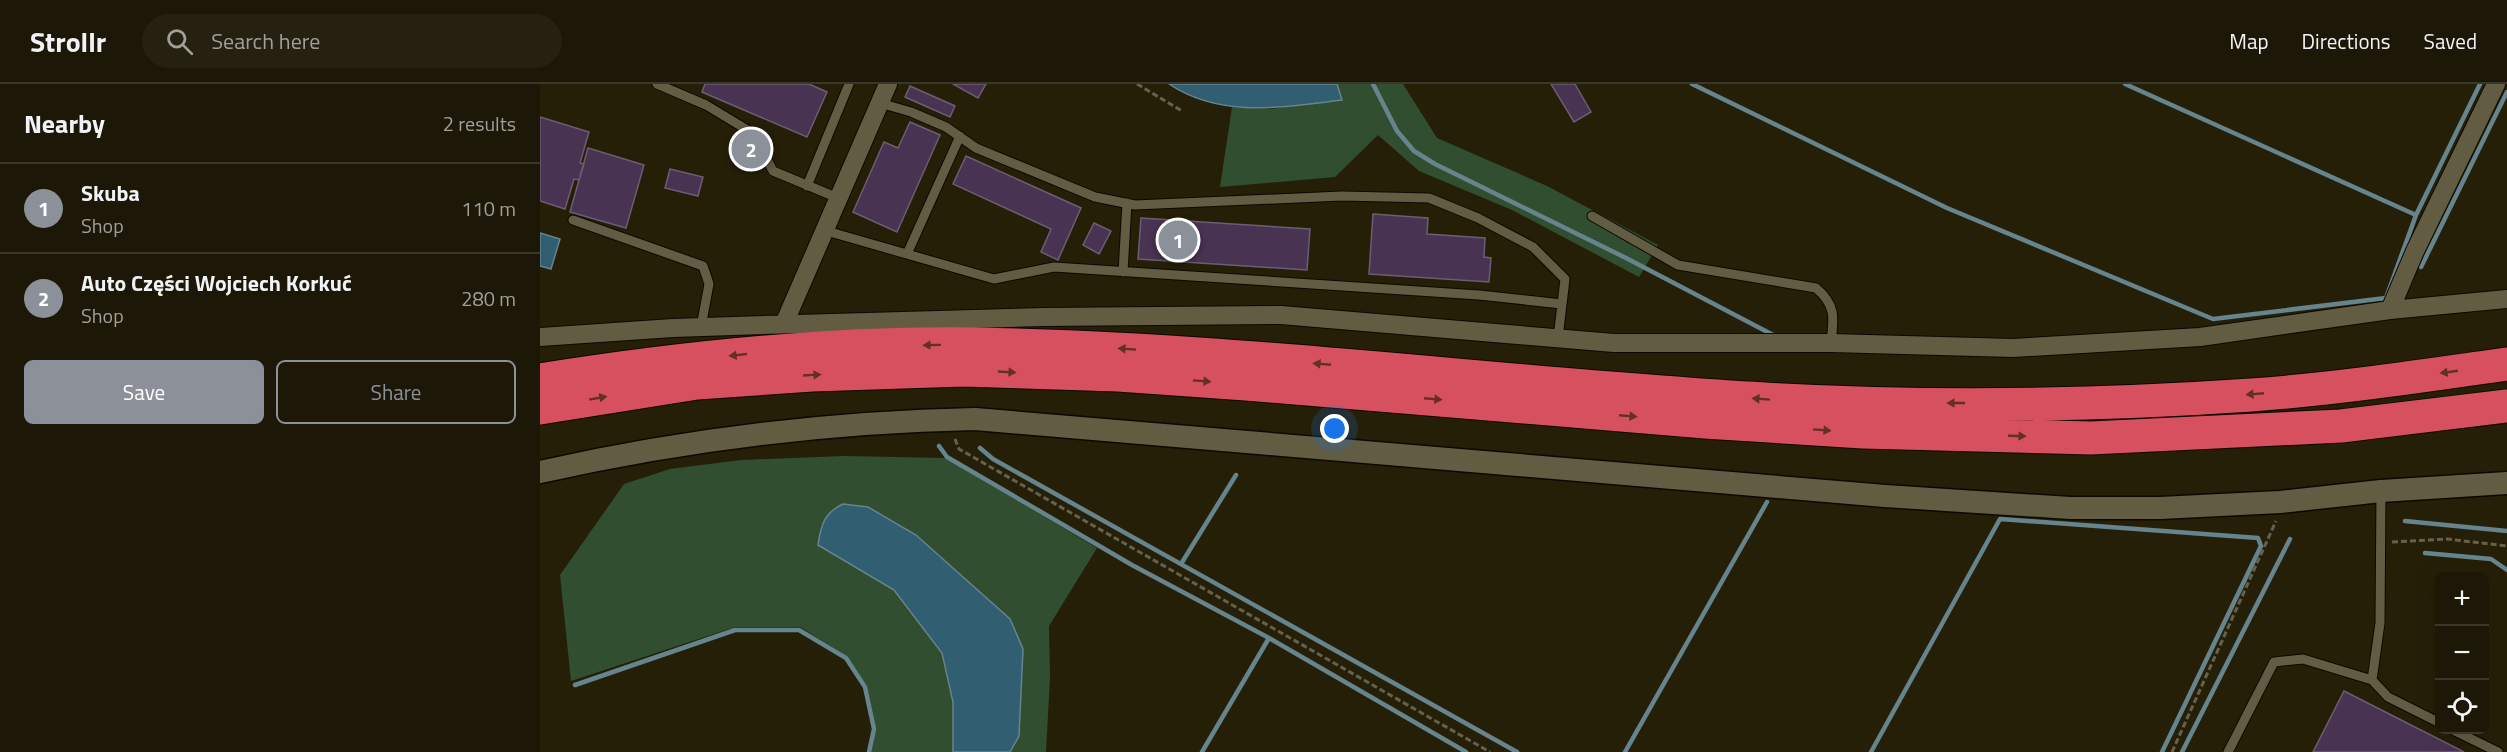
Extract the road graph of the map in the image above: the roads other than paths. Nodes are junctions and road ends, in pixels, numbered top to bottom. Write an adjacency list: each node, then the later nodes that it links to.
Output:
1 (657, 84): 7 (lane)
2 (849, 84): 7 (lane)
3 (888, 84): 5 (street)
4 (2496, 84): 17 (street)
5 (880, 103): 6 (lane); 8 (street)
6 (960, 136): 9 (lane); 13 (lane)
7 (807, 186): 8 (lane)
8 (838, 198): 12 (street)
9 (1127, 203): 14 (lane); 16 (lane)
10 (1592, 216): 22 (lane)
11 (573, 220): 19 (lane)
12 (823, 230): 13 (lane); 18 (street)
13 (907, 254): 14 (lane)
14 (1123, 272): 16 (lane)
15 (2507, 299): 17 (street)
16 (1562, 304): 21 (lane)
17 (2390, 310): 22 (street)
18 (784, 324): 19 (street); 21 (street)
19 (701, 327): 20 (street)
20 (540, 337)
21 (1558, 338): 22 (street)
22 (1832, 343)
23 (2507, 364): 24 (highway, one-way to 24)
24 (540, 380)
25 (2507, 406): 26 (highway, one-way to 25)
26 (540, 408)
27 (540, 472): 29 (street)
28 (2507, 483): 29 (street)
29 (2381, 491): 30 (lane)
30 (2372, 680): 31 (lane); 33 (lane)
31 (2435, 721)
32 (2463, 734): 34 (lane)
33 (2228, 752)
34 (2498, 752)

